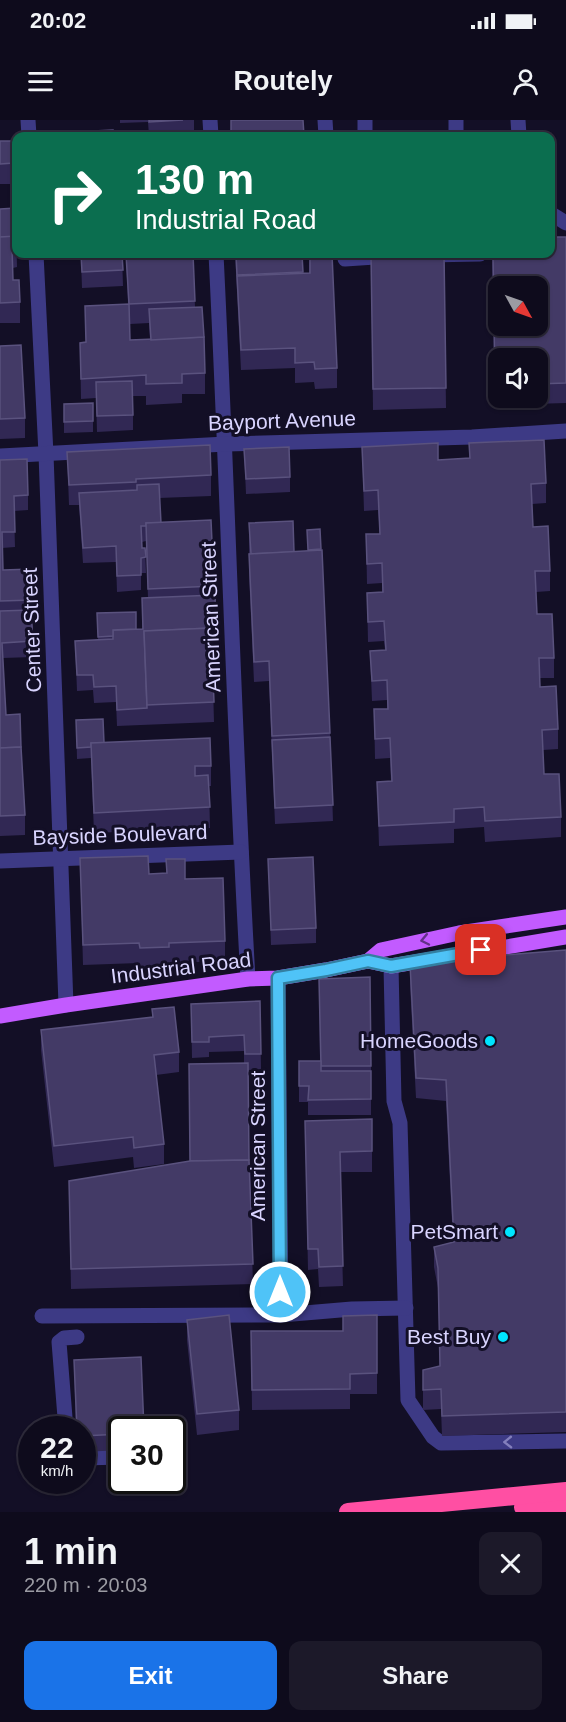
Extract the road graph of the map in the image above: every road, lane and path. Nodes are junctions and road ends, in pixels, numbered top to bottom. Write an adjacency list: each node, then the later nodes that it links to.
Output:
1 (36, 258): 7 (street, Center Street)
2 (216, 258): 6 (street, American Street)
3 (372, 258): 4 (street)
4 (345, 259)
5 (566, 431): 6 (street, Bayport Avenue)
6 (226, 444): 7 (street, Bayport Avenue); 9 (street, American Street)
7 (46, 454): 8 (street, Bayport Avenue); 10 (street, Center Street)
8 (0, 456)
9 (241, 852): 10 (street, Bayside Boulevard); 17 (street, American Street)
10 (62, 859): 11 (street, Bayside Boulevard); 18 (street, Center Street)
11 (0, 861)
12 (566, 917): 14 (main road, Industrial Road, one-way to 14)
13 (566, 937): 15 (main road, Industrial Road)
14 (368, 961): 15 (main road, Industrial Road); 16 (main road, Industrial Road)
15 (391, 966): 20 (street)
16 (278, 978): 17 (main road, Industrial Road); 21 (street, American Street)
17 (248, 979): 18 (main road, Industrial Road)
18 (66, 1005): 19 (main road, Industrial Road)
19 (0, 1016)
20 (406, 1308): 21 (street); 25 (street, one-way to 20)
21 (281, 1315): 22 (street)
22 (42, 1316)
23 (77, 1337): 24 (street)
24 (65, 1416)
25 (566, 1441)
26 (566, 1491): 28 (highway)
27 (566, 1505): 29 (highway)
28 (348, 1512)
29 (381, 1512)

